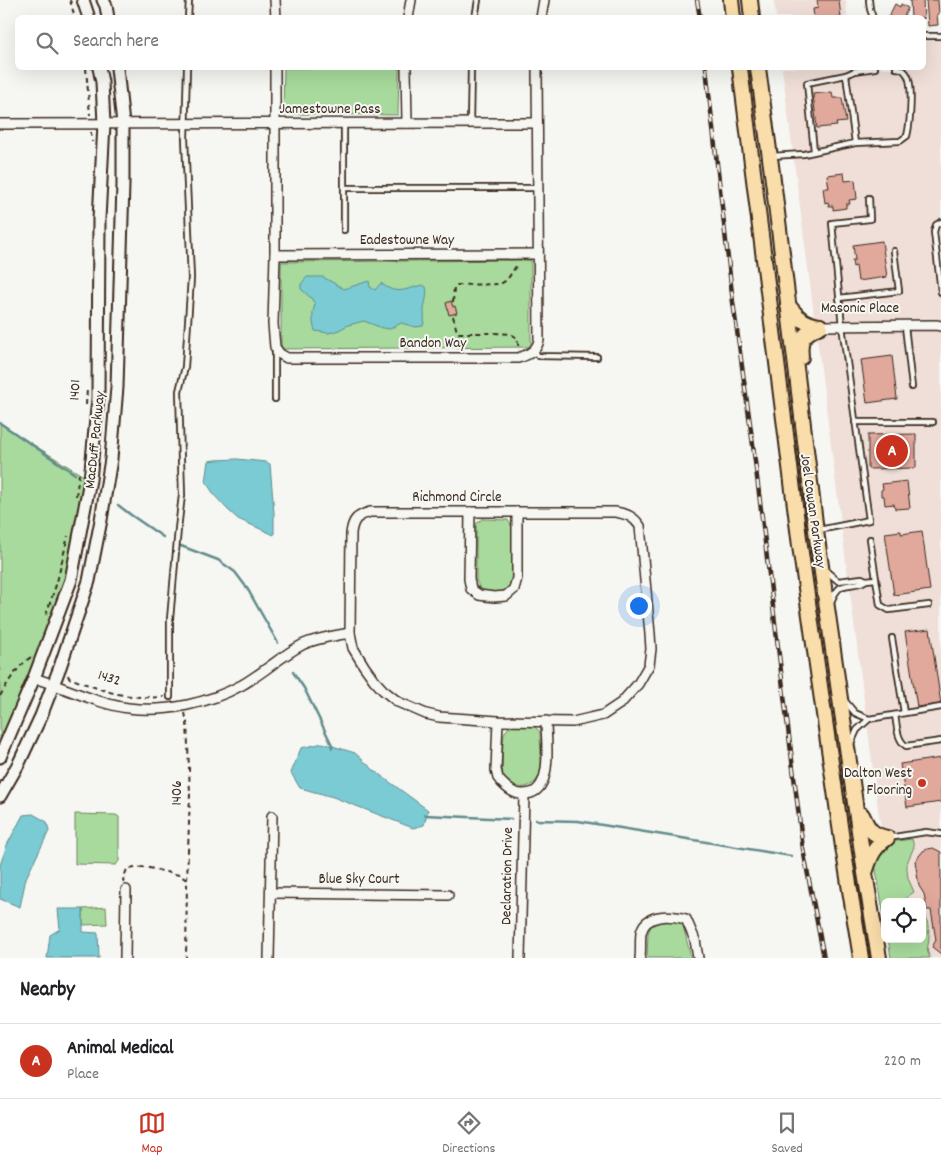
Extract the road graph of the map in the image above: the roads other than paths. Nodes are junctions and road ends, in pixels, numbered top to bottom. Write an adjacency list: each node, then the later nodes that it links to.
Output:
1 (83, 0): 11 (street)
2 (103, 0): 12 (street)
3 (189, 0): 13 (lane)
4 (275, 0): 14 (street)
5 (411, 0): 15 (street)
6 (478, 0): 16 (lane)
7 (544, 0): 17 (street)
8 (731, 0): 18 (main road)
9 (750, 0): 19 (main road)
10 (869, 0): 20 (lane)
11 (88, 15)
12 (108, 15)
13 (188, 15)
14 (276, 15)
15 (408, 15)
16 (476, 15)
17 (542, 15)
18 (733, 15)
19 (752, 15)
20 (872, 15)
21 (926, 36): 22 (lane)
22 (941, 36)
23 (99, 70): 39 (street, MacDuff Parkway)
24 (117, 70): 40 (street, MacDuff Parkway)
25 (187, 70): 41 (lane)
26 (275, 70): 42 (street)
27 (406, 70): 36 (street)
28 (472, 70): 43 (lane)
29 (538, 70): 37 (street)
30 (740, 70): 111 (main road, Joel Cowan Parkway)
31 (758, 70): 46 (main road, Joel Cowan Parkway)
32 (855, 70): 34 (lane)
33 (901, 70): 44 (lane)
34 (846, 75): 44 (lane); 45 (lane)
35 (344, 123): 36 (street, Jamestowne Pass); 42 (street, Jamestowne Pass); 47 (lane)
36 (406, 123): 43 (street, Jamestowne Pass)
37 (537, 123): 43 (street, Jamestowne Pass); 48 (street)
38 (0, 124): 39 (street, Jamestowne Pass)
39 (104, 124): 40 (street, Jamestowne Pass); 82 (street, MacDuff Parkway)
40 (123, 124): 41 (street, Jamestowne Pass); 83 (street, MacDuff Parkway)
41 (186, 124): 42 (street, Jamestowne Pass); 85 (lane)
42 (274, 124): 54 (street)
43 (470, 124)
44 (855, 143): 45 (lane)
45 (814, 151): 46 (lane)
46 (769, 156): 58 (main road, Joel Cowan Parkway)
47 (344, 188): 48 (lane); 51 (lane)
48 (538, 188): 53 (street)
49 (869, 198): 57 (lane)
50 (941, 222): 55 (lane)
51 (344, 230)
52 (894, 251): 57 (lane)
53 (538, 254): 54 (street, Eadestowne Way); 64 (street)
54 (275, 255): 63 (street)
55 (940, 277): 56 (lane)
56 (941, 292)
57 (839, 298): 60 (lane)
58 (788, 304): 59 (main road, Masonic Place); 70 (main road, Joel Cowan Parkway)
59 (820, 326): 60 (street, Masonic Place); 70 (main road)
60 (842, 326): 61 (street, Masonic Place); 68 (lane)
61 (905, 326): 62 (street, Masonic Place); 66 (lane)
62 (941, 326)
63 (275, 347): 64 (street, Bandon Way); 67 (lane)
64 (534, 350): 65 (lane)
65 (597, 357)
66 (912, 387)
67 (275, 399)
68 (855, 422): 69 (lane); 73 (lane)
69 (933, 422)
70 (804, 442): 73 (main road, Joel Cowan Parkway)
71 (470, 512): 72 (street, Richmond Circle); 72 (street); 80 (street, Richmond Circle)
72 (517, 512): 91 (street, Richmond Circle)
73 (816, 530): 75 (main road, Joel Cowan Parkway)
74 (870, 539): 76 (lane)
75 (821, 566): 77 (lane); 79 (main road, Joel Cowan Parkway)
76 (876, 579): 77 (lane); 78 (lane)
77 (866, 580): 79 (lane)
78 (929, 605)
79 (827, 609): 84 (main road, Joel Cowan Parkway)
80 (350, 633): 83 (street); 90 (street, Richmond Circle)
81 (892, 638): 87 (lane)
82 (34, 678): 83 (street); 94 (street, MacDuff Parkway)
83 (53, 684): 96 (street, MacDuff Parkway)
84 (839, 691): 89 (lane); 93 (main road, Joel Cowan Parkway)
85 (170, 697)
86 (941, 707): 87 (lane)
87 (904, 713): 88 (lane)
88 (895, 715): 89 (lane); 92 (lane)
89 (869, 719): 93 (lane)
90 (498, 721): 91 (street, Richmond Circle); 95 (street)
91 (546, 721): 95 (street)
92 (941, 741)
93 (848, 750): 97 (main road, Joel Cowan Parkway)
94 (0, 757)
95 (524, 794): 108 (street, Declaration Drive)
96 (0, 796)
97 (855, 798): 100 (main road); 101 (main road, Joel Cowan Parkway)
98 (272, 816): 103 (street)
99 (941, 834): 100 (lane)
100 (887, 838): 101 (main road)
101 (865, 873): 112 (main road, Joel Cowan Parkway)
102 (126, 890): 105 (street)
103 (270, 894): 104 (street, Blue Sky Court); 106 (street)
104 (448, 894)
105 (124, 958)
106 (270, 958): 107 (lane)
107 (276, 958)
108 (520, 958)
109 (640, 958): 110 (street)
110 (698, 958)
111 (861, 958)
112 (879, 958)

